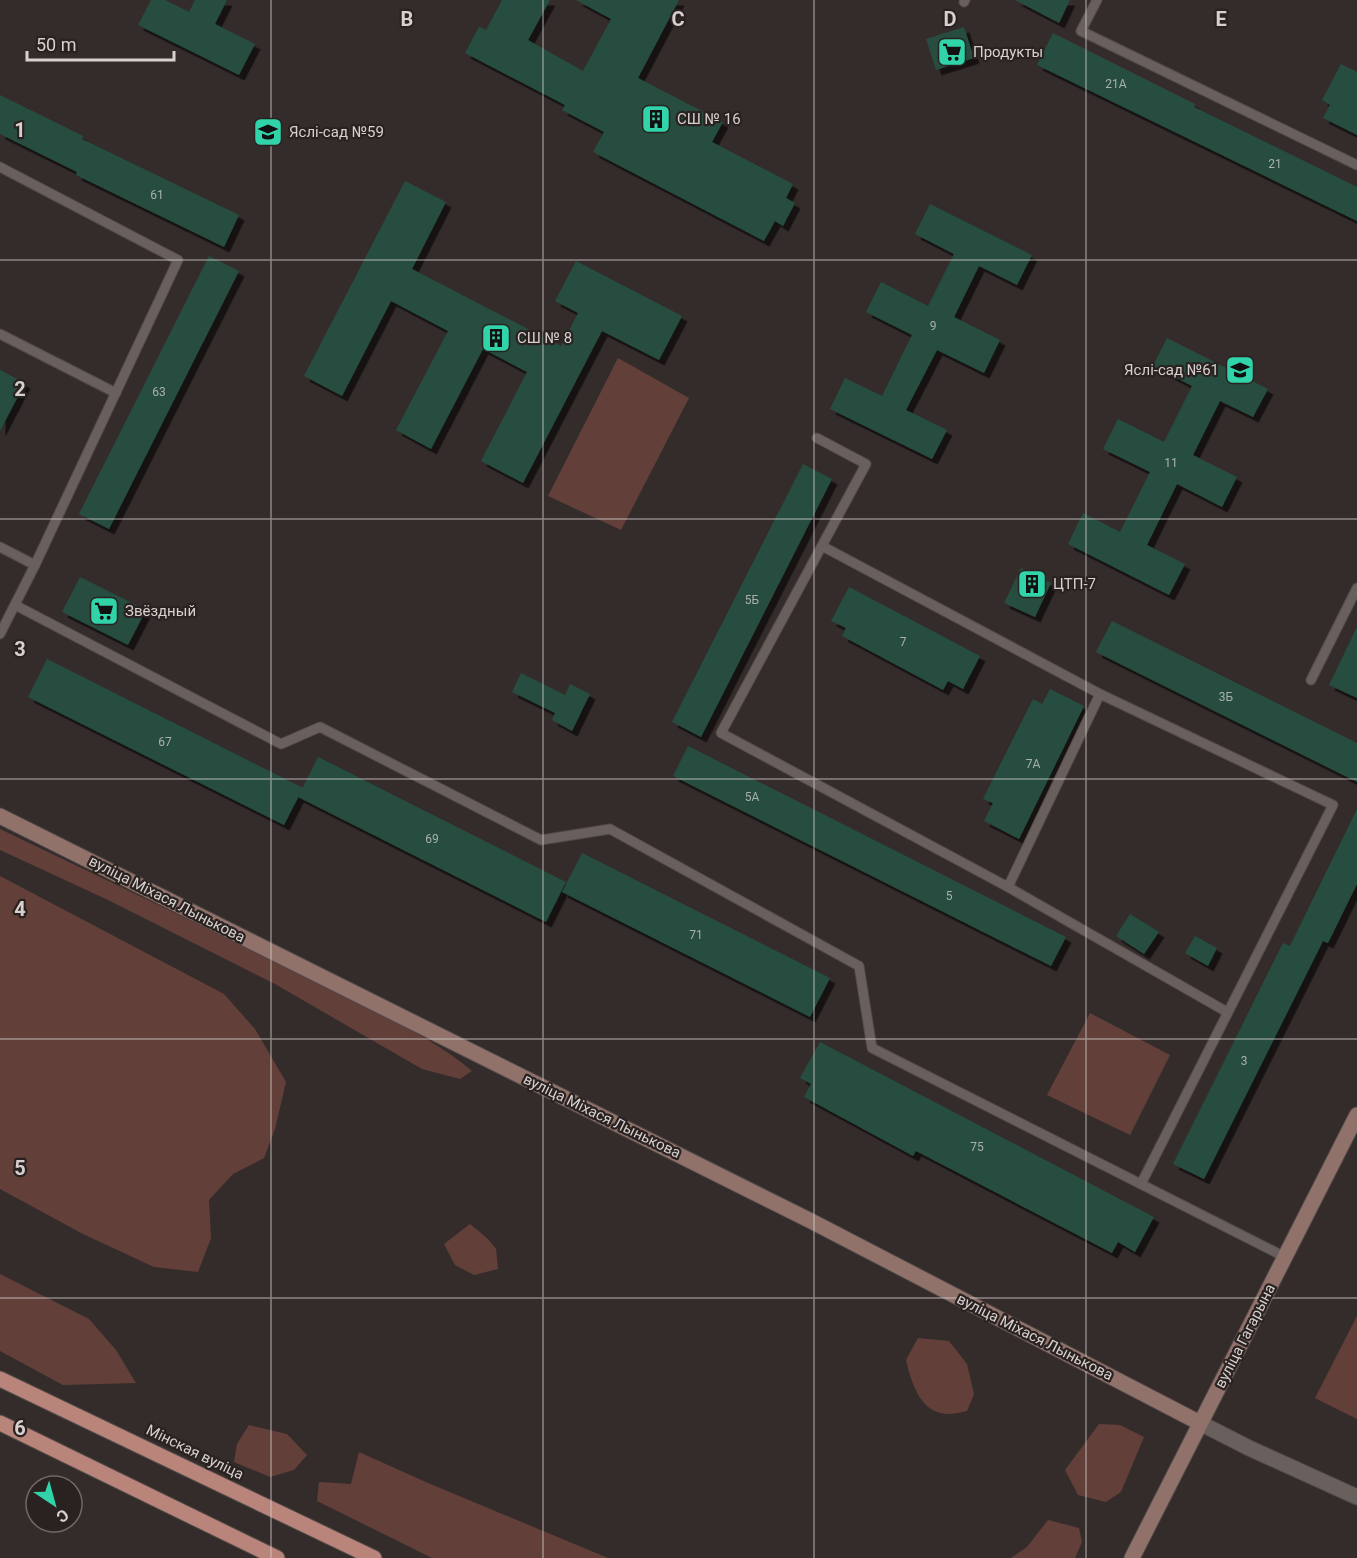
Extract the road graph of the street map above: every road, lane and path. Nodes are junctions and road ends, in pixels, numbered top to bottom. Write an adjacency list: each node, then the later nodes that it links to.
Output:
1 (1097, 0): 2 (lane)
2 (1357, 165)
3 (0, 167): 5 (lane)
4 (0, 334): 5 (lane)
5 (116, 393): 9 (lane)
6 (817, 438): 7 (lane)
7 (822, 546): 14 (lane); 16 (lane)
8 (0, 547): 9 (lane)
9 (35, 565): 11 (lane)
10 (1357, 588): 13 (lane)
11 (15, 605): 12 (lane); 19 (lane)
12 (0, 634)
13 (1311, 680)
14 (1100, 694): 16 (lane); 17 (lane)
15 (0, 816): 22 (street, вуліца Міхася Лынькова)
16 (1008, 887): 17 (lane)
17 (1227, 1012): 19 (lane)
18 (1357, 1114): 20 (street, вуліца Гагарына)
19 (1141, 1184): 20 (lane)
20 (1285, 1257): 22 (street, вуліца Гагарына)
21 (0, 1379): 26 (main road, Мінская вуліца)
22 (1200, 1423): 24 (street); 27 (street, вуліца Гагарына)
23 (0, 1424): 25 (main road)
24 (1357, 1497)
25 (277, 1558)
26 (374, 1558)
27 (1132, 1558)

